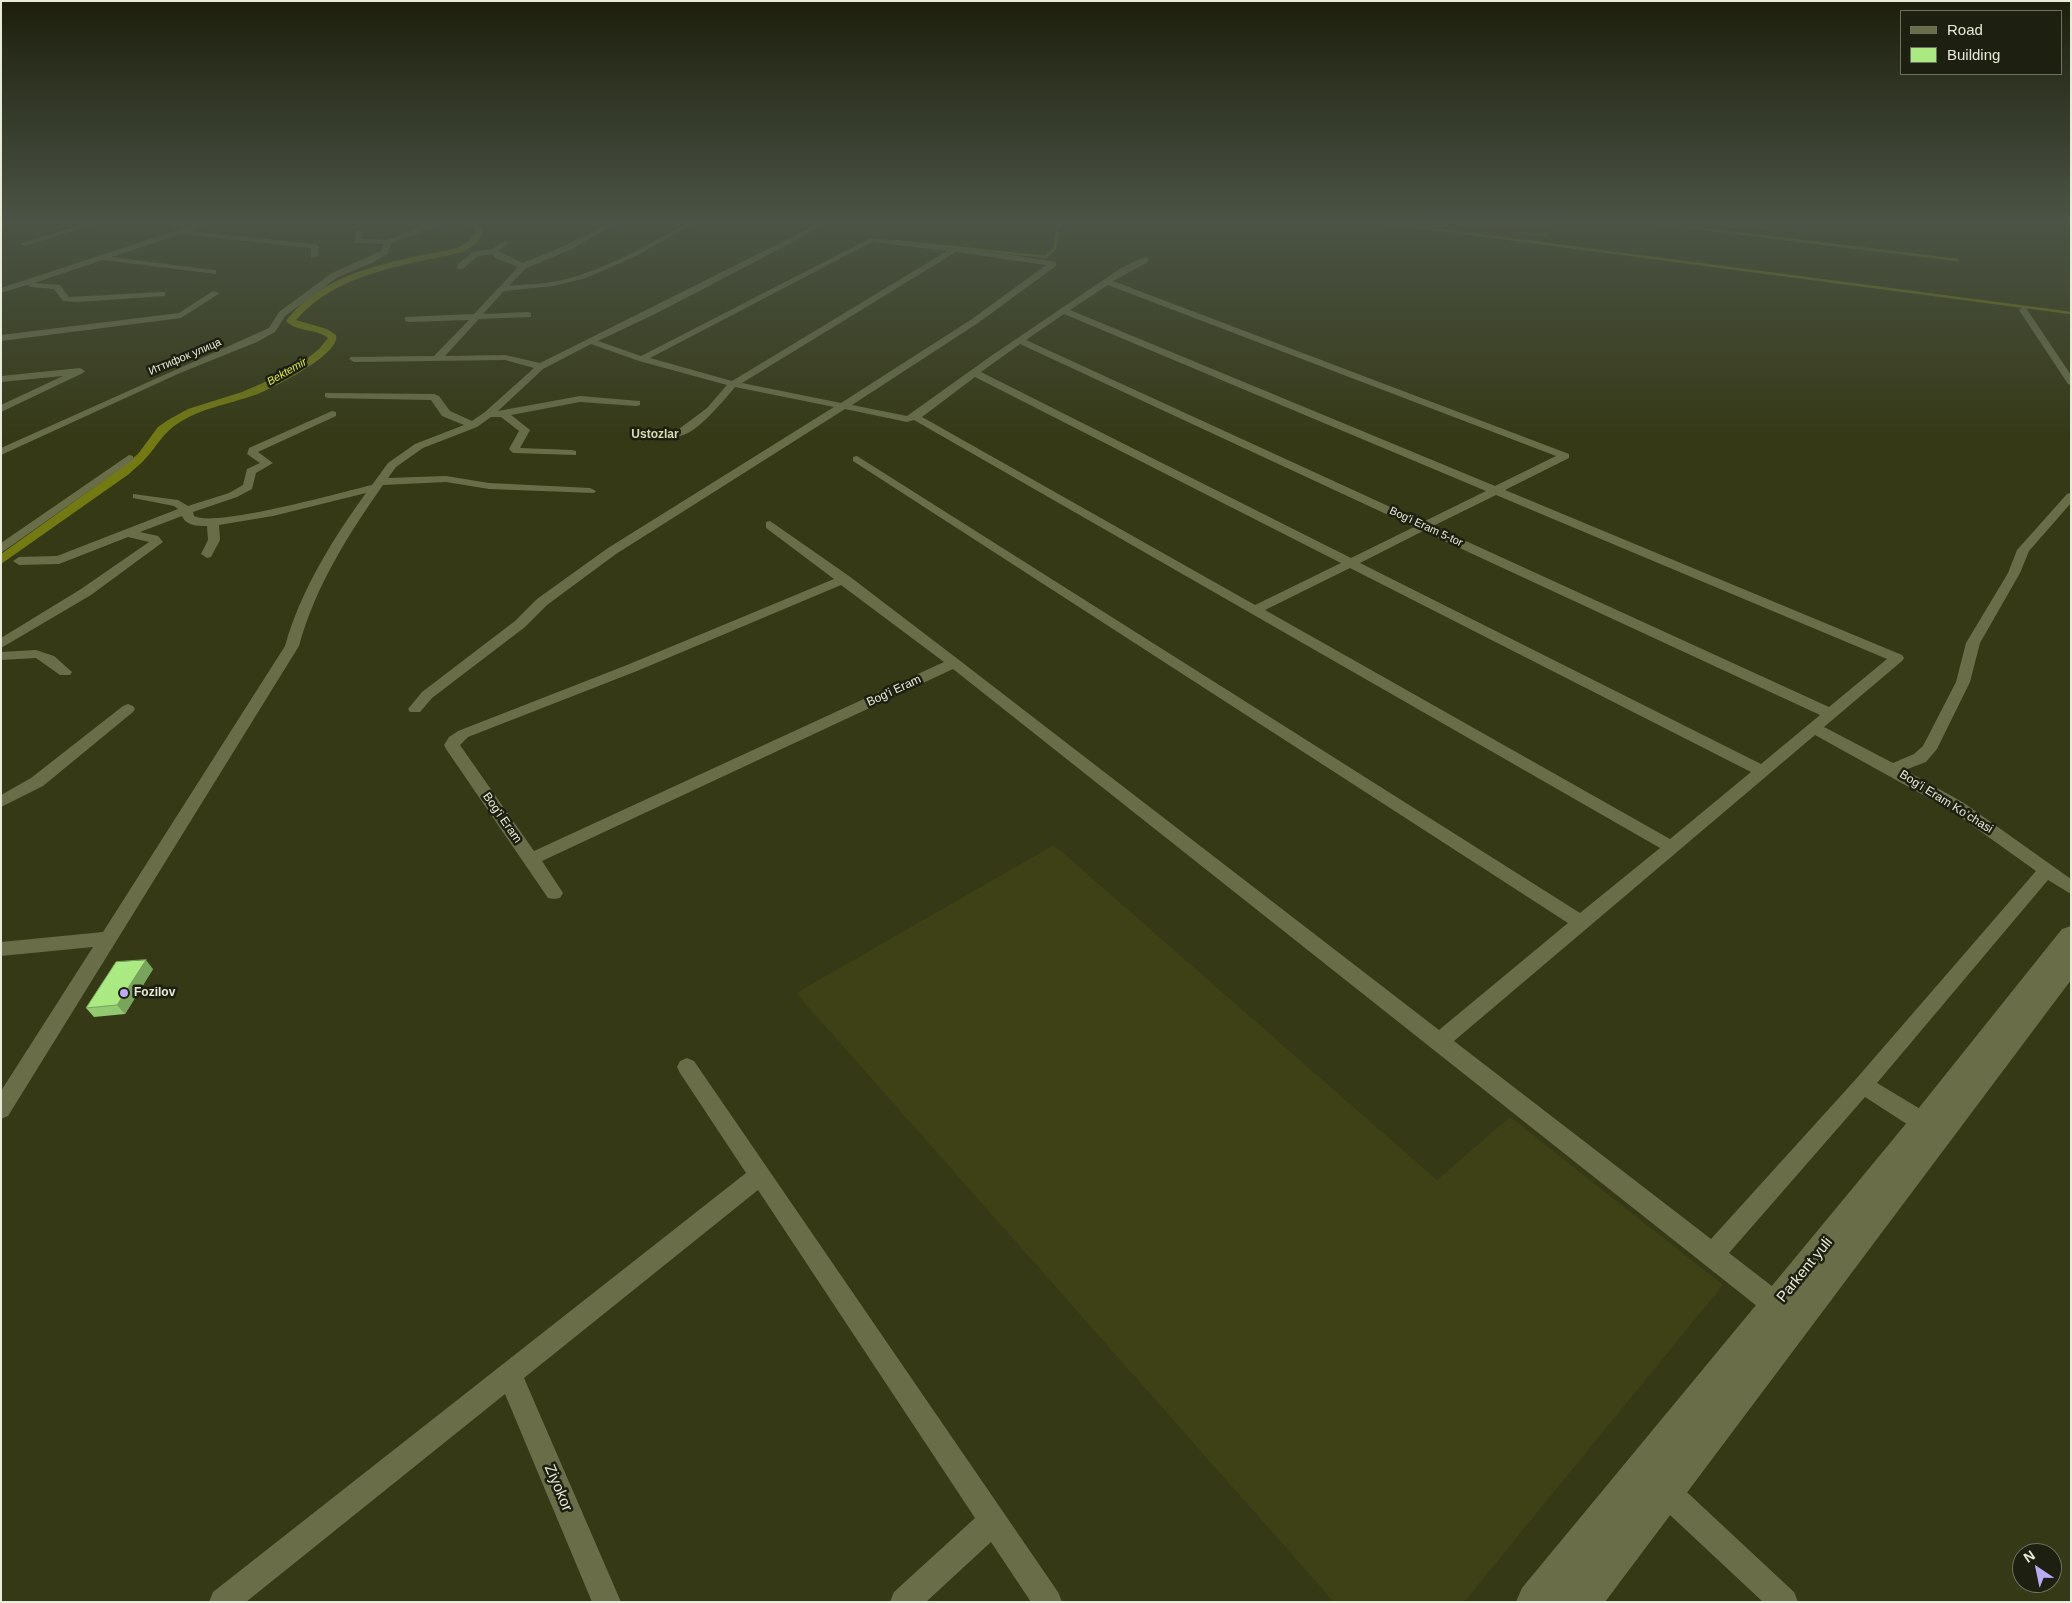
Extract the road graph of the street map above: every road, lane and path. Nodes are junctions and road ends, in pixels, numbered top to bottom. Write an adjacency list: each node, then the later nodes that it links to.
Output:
1 (65, 295): 2 (street)
2 (151, 295)
3 (212, 295): 17 (street)
4 (309, 295): 37 (street, Иттифок улица)
5 (498, 295): 15 (street)
6 (684, 295): 18 (street)
7 (766, 295): 21 (street)
8 (881, 295): 27 (street)
9 (1012, 295): 30 (street)
10 (1089, 295): 13 (street)
11 (1142, 295): 42 (street)
12 (2023, 310): 26 (street)
13 (1064, 311): 19 (street); 42 (street)
14 (528, 315): 15 (street)
15 (476, 318): 16 (street); 20 (street)
16 (408, 319)
17 (1, 338)
18 (590, 341): 21 (street); 23 (street)
19 (1020, 341): 24 (street); 49 (street, Bog'i Eram 5-tor)
20 (437, 359): 22 (street); 23 (street)
21 (642, 359): 27 (street)
22 (354, 360)
23 (540, 367): 33 (street)
24 (975, 373): 34 (street); 54 (street)
25 (1, 379): 31 (street)
26 (2071, 382)
27 (733, 384): 30 (street); 36 (street)
28 (328, 395): 35 (street)
29 (636, 403): 33 (street)
30 (844, 406): 34 (street); 62 (street)
31 (1, 409)
32 (332, 414): 46 (street)
33 (496, 414): 35 (street); 38 (street)
34 (915, 417): 56 (street)
35 (473, 425): 41 (street)
36 (679, 434)
37 (1, 452)
38 (572, 453)
39 (128, 458): 51 (street)
40 (857, 459): 73 (street)
41 (377, 485): 43 (street); 47 (street); 75 (street)
42 (1497, 490): 49 (street); 63 (street)
43 (590, 492)
44 (137, 496): 46 (street)
45 (2071, 496): 65 (street)
46 (187, 511): 47 (street); 50 (street)
47 (213, 523): 52 (street)
48 (770, 525): 55 (street)
49 (1424, 526): 54 (street); 63 (street, Bog'i Eram 5-tor)
50 (130, 534): 53 (street); 57 (street)
51 (1, 549)
52 (207, 554)
53 (19, 560)
54 (1351, 563): 56 (street); 66 (street)
55 (844, 579): 59 (street); 69 (street, Bog'i Eram)
56 (1255, 610): 68 (street)
57 (1, 644)
58 (1, 656): 60 (street)
59 (954, 664): 69 (street, Bog'i Eram); 78 (street)
60 (65, 672)
61 (128, 709): 67 (street)
62 (415, 709)
63 (1831, 714): 64 (street)
64 (1814, 728): 65 (street, Bog’i Eram Ko’chasi); 66 (street)
65 (1892, 769): 70 (street, Bog’i Eram Ko’chasi)
66 (1763, 771): 68 (street)
67 (1, 802)
68 (1672, 847): 73 (street)
69 (531, 859): 72 (street)
70 (2047, 870): 71 (street, Bog’i Eram Ko’chasi); 80 (street)
71 (2071, 888)
72 (554, 893)
73 (1582, 923): 78 (street)
74 (2071, 936): 82 (street, Parkent yuli)
75 (107, 939): 76 (street); 81 (street)
76 (1, 949)
77 (2071, 961): 85 (street, Parkent yuli)
78 (1439, 1042): 84 (street)
79 (688, 1067): 83 (street)
80 (1862, 1085): 82 (street); 84 (street)
81 (1, 1110)
82 (1924, 1123): 85 (street, Parkent yuli)
83 (760, 1175): 86 (street); 88 (street)
84 (1712, 1255): 85 (street)
85 (1786, 1313): 87 (street, Parkent yuli); 93 (street, Parkent yuli)
86 (509, 1374): 89 (street); 90 (street, Ziyokor)
87 (1665, 1491): 94 (street, Parkent yuli); 95 (street)
88 (993, 1521): 91 (street); 92 (street)
89 (223, 1602)
90 (607, 1602)
91 (904, 1602)
92 (1048, 1602)
93 (1536, 1602)
94 (1580, 1602)
95 (1784, 1602)

